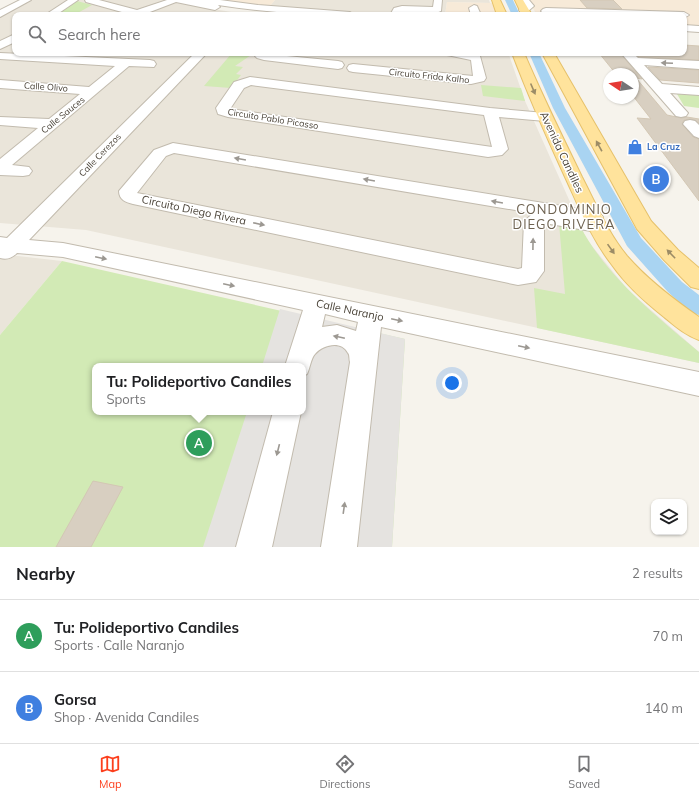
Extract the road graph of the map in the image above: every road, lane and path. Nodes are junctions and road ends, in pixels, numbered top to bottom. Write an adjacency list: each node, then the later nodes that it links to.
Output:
1 (18, 0): 14 (street)
2 (27, 0): 28 (street)
3 (74, 0): 18 (street)
4 (89, 0): 11 (street)
5 (176, 0): 10 (street); 20 (street)
6 (438, 0): 24 (street)
7 (496, 0): 25 (main road)
8 (520, 0): 13 (main road)
9 (572, 0): 27 (street)
10 (200, 2): 17 (street); 21 (street); 22 (street)
11 (100, 3): 16 (street); 19 (street)
12 (340, 4): 23 (street)
13 (526, 8)
14 (0, 10)
15 (546, 10): 26 (street)
16 (87, 11)
17 (188, 11)
18 (55, 12)
19 (129, 12)
20 (141, 12)
21 (235, 12)
22 (309, 12)
23 (336, 12)
24 (391, 12)
25 (501, 12)
26 (571, 12)
27 (582, 12)
28 (0, 15): 29 (street)
29 (12, 16)
30 (687, 18): 33 (street)
31 (0, 34): 32 (street)
32 (12, 34)
33 (695, 34)
34 (12, 40): 35 (street)
35 (0, 46)
36 (0, 56): 44 (street)
37 (198, 56): 63 (street, Calle Cerezos)
38 (261, 56): 43 (street)
39 (472, 56): 48 (street, Circuito Frida Kalho)
40 (519, 56): 55 (main road, Avenida Candiles, one-way to 55)
41 (550, 56): 64 (main road, one-way to 41)
42 (631, 57): 47 (street, one-way to 42); 50 (street)
43 (319, 58): 46 (street)
44 (126, 63): 45 (street); 51 (street, Calle Sauces)
45 (150, 64)
46 (338, 65)
47 (699, 65)
48 (353, 68)
49 (0, 84): 51 (street, Calle Olivo)
50 (659, 88): 52 (street); 54 (street)
51 (93, 91): 57 (street, Calle Sauces)
52 (699, 91)
53 (491, 114): 53 (street, Circuito Pablo Picasso); 55 (street, Circuito Pablo Picasso)
54 (688, 117)
55 (546, 120): 61 (main road, Avenida Candiles)
56 (0, 121): 57 (street)
57 (52, 124): 58 (street, Calle Sauces)
58 (0, 167)
59 (0, 170): 60 (street)
60 (23, 171)
61 (595, 222): 61 (street, Circuito Diego Rivera, one-way to 61); 67 (main road, Avenida Candiles, one-way to 67)
62 (67, 238): 63 (street)
63 (7, 242): 65 (street, Calle Naranjo, one-way to 65)
64 (699, 281)
65 (317, 303): 66 (street, Calle Naranjo); 68 (street)
66 (371, 314): 69 (street); 70 (street, Calle Naranjo, one-way to 70)
67 (699, 330)
68 (300, 360): 69 (street, one-way to 68)
69 (363, 362): 73 (street, one-way to 69)
70 (699, 384)
71 (286, 415): 72 (street, one-way to 72)
72 (254, 547)
73 (339, 547)

